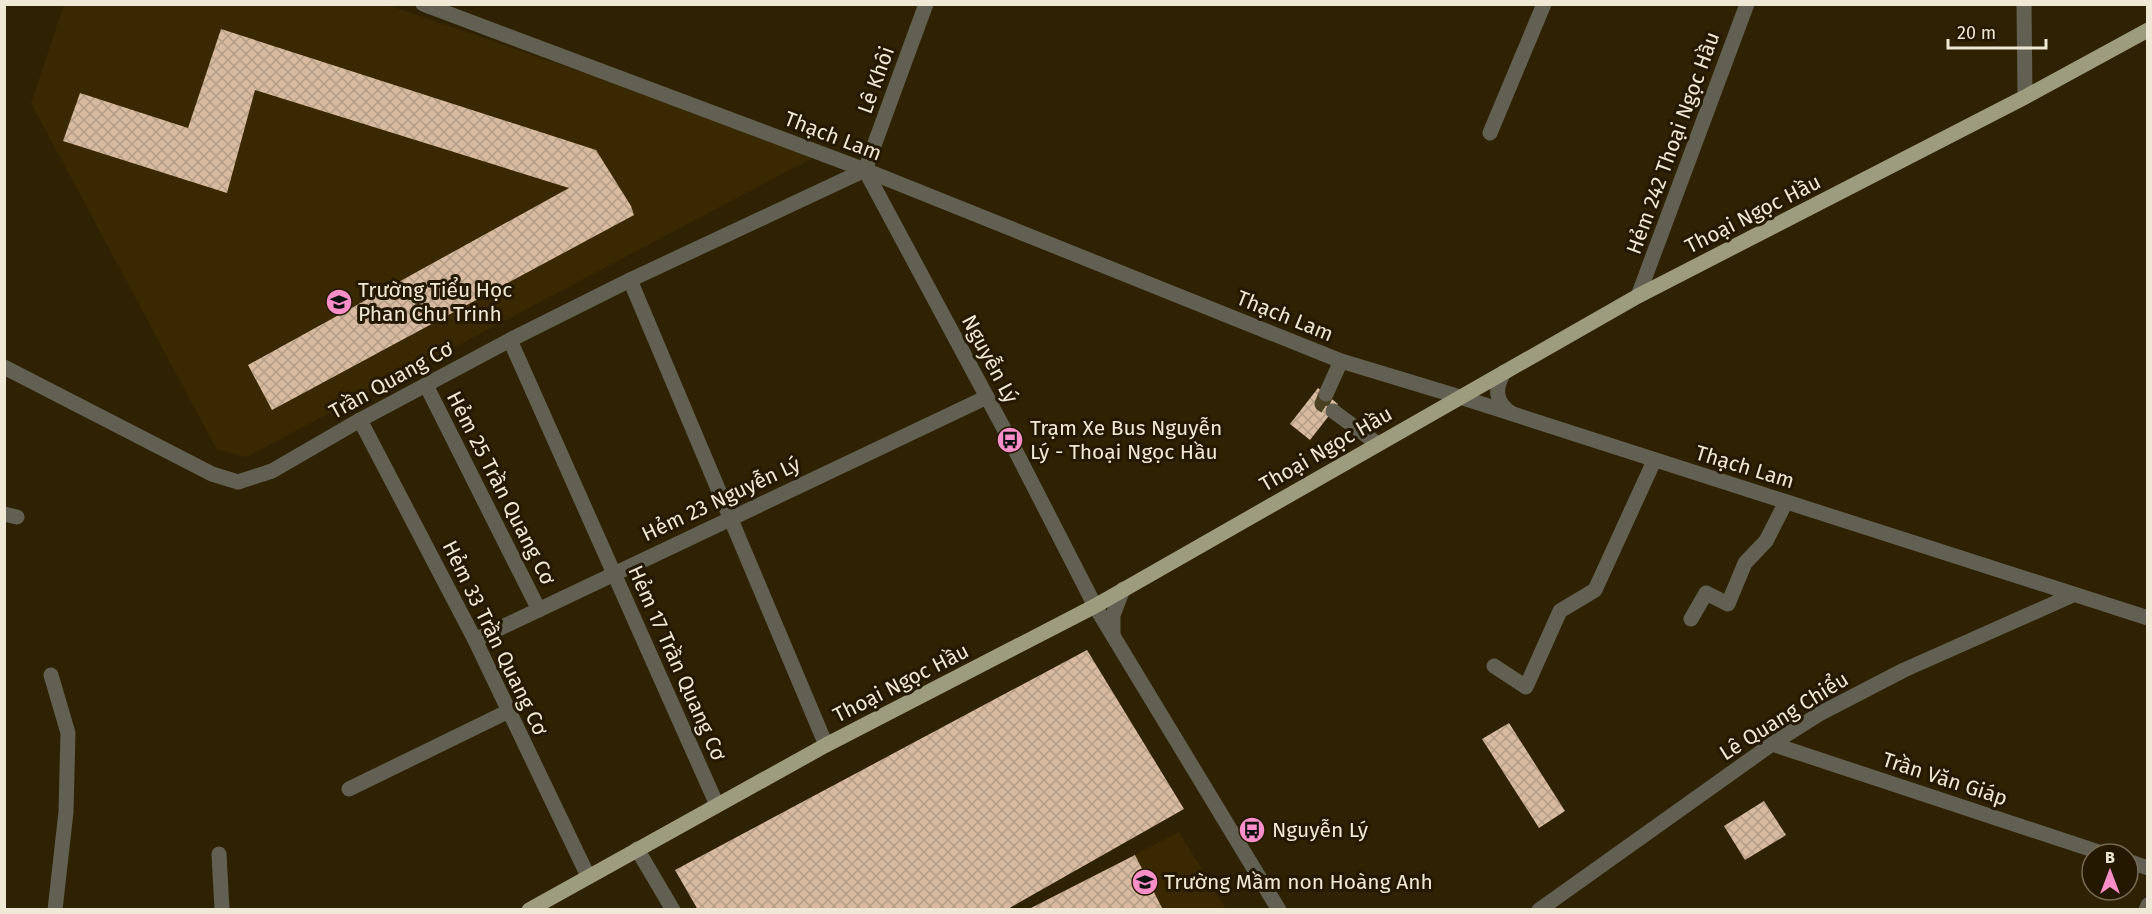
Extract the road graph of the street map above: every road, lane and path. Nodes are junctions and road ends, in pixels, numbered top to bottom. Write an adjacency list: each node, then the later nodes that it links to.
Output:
1 (423, 4): 9 (street, Thạch Lam)
2 (926, 4): 9 (street, Lê Khôi)
3 (1544, 4): 8 (street)
4 (1747, 4): 11 (street, Hẻm 242 Thoại Ngọc Hầu)
5 (2024, 4): 7 (street)
6 (2148, 30): 7 (main road, Thoại Ngọc Hầu)
7 (2025, 97): 11 (main road, Thoại Ngọc Hầu)
8 (1490, 133)
9 (865, 170): 10 (street, Trần Quang Cơ); 13 (street, Thạch Lam); 18 (street, Nguyễn Lý)
10 (630, 280): 12 (street, Trần Quang Cơ); 26 (street)
11 (1638, 296): 15 (main road, Thoại Ngọc Hầu)
12 (510, 340): 16 (street, Trần Quang Cơ); 27 (street, Hẻm 17 Trần Quang Cơ)
13 (1341, 361): 17 (street); 19 (street, Thạch Lam)
14 (4, 367): 22 (street, Trần Quang Cơ)
15 (1504, 372): 19 (main road, Thoại Ngọc Hầu); 21 (street)
16 (426, 385): 22 (street, Trần Quang Cơ); 31 (street, Hẻm 25 Trần Quang Cơ)
17 (1326, 394)
18 (987, 397): 26 (street, Hẻm 23 Nguyễn Lý); 30 (street, Nguyễn Lý)
19 (1460, 397): 21 (street, Thạch Lam); 23 (main road, Thoại Ngọc Hầu)
20 (1333, 411): 23 (street)
21 (1515, 417): 24 (street, Thạch Lam)
22 (360, 420): 35 (street, Hẻm 33 Trần Quang Cơ)
23 (1378, 444): 28 (main road, Thoại Ngọc Hầu)
24 (1654, 461): 25 (street, Thạch Lam); 36 (street)
25 (1786, 502): 29 (street, Thạch Lam); 33 (street)
26 (730, 517): 27 (street, Hẻm 23 Nguyễn Lý); 40 (street)
27 (614, 573): 31 (street, Hẻm 23 Nguyễn Lý); 42 (street, Hẻm 17 Trần Quang Cơ)
28 (1123, 589): 30 (main road, Thoại Ngọc Hầu); 34 (street)
29 (2073, 595): 32 (street, Thạch Lam); 39 (street, Lê Quang Chiểu)
30 (1095, 606): 34 (street, Nguyễn Lý); 40 (main road, Thoại Ngọc Hầu)
31 (539, 610): 35 (street, Hẻm 23 Nguyễn Lý)
32 (2147, 617)
33 (1691, 619)
34 (1113, 636): 51 (street, Nguyễn Lý)
35 (475, 640): 38 (street, Hẻm 33 Trần Quang Cơ)
36 (1494, 666)
37 (51, 675): 47 (street)
38 (509, 711): 41 (street); 46 (street, Hẻm 33 Trần Quang Cơ)
39 (1772, 744): 43 (street, Trần Văn Giáp); 52 (street, Lê Quang Chiểu)
40 (826, 745): 42 (main road, Thoại Ngọc Hầu)
41 (349, 789)
42 (717, 805): 44 (main road, Thoại Ngọc Hầu)
43 (2080, 846)
44 (637, 849): 46 (main road, Thoại Ngọc Hầu); 50 (street)
45 (219, 854): 48 (street)
46 (588, 876): 49 (main road, Thoại Ngọc Hầu)
47 (55, 909)
48 (222, 909)
49 (529, 909)
50 (673, 909)
51 (1279, 909)
52 (1539, 909)

